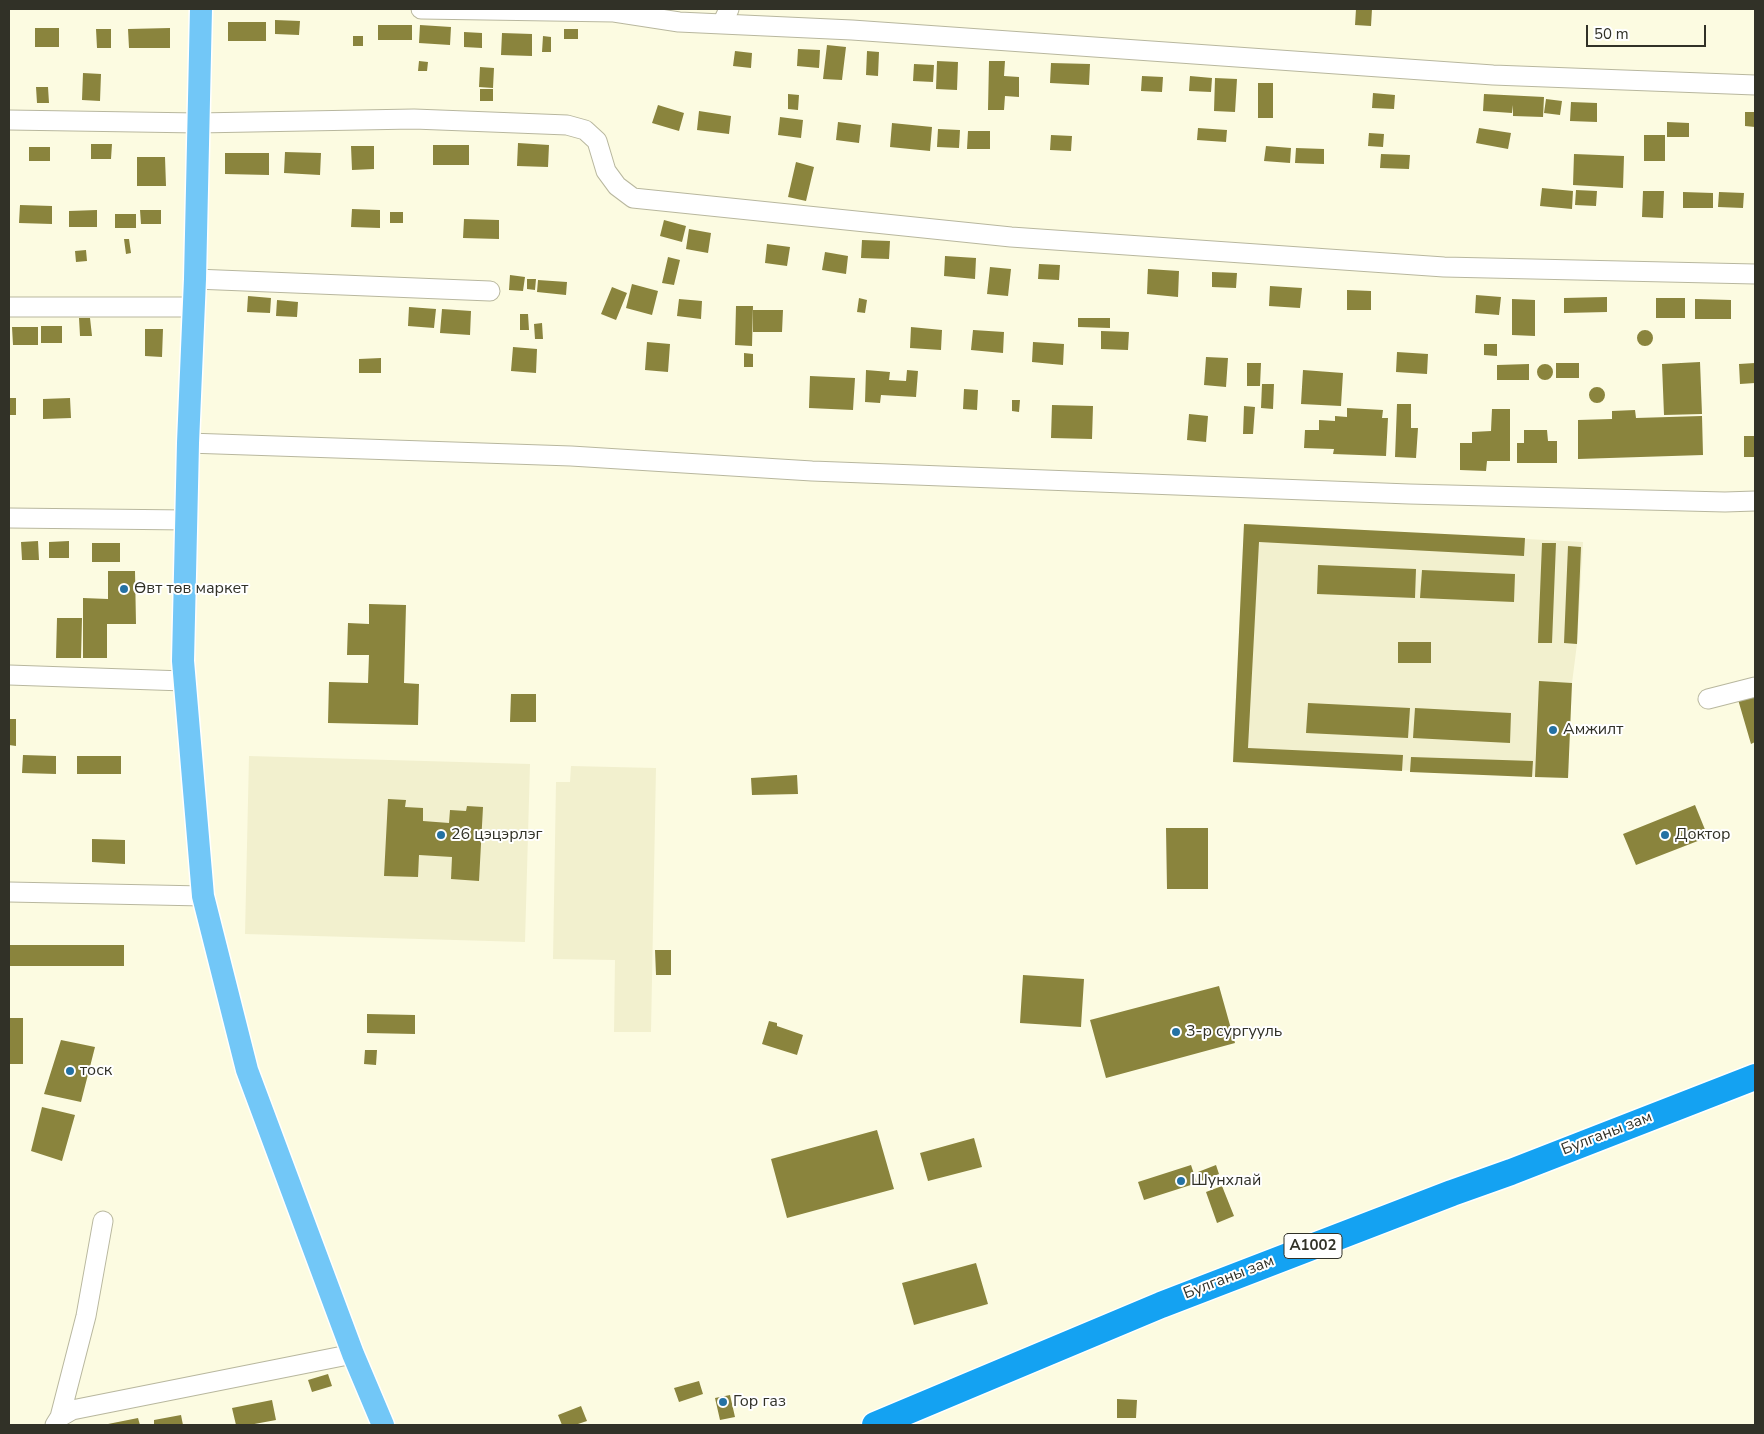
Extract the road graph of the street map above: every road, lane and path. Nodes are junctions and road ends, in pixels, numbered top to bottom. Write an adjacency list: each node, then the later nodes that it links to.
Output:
1 (201, 9): 6 (main road)
2 (421, 9): 3 (street)
3 (725, 16): 4 (street)
4 (1755, 85)
5 (9, 120): 6 (street)
6 (198, 123): 7 (street); 8 (main road)
7 (1755, 274)
8 (195, 279): 9 (street); 11 (main road)
9 (490, 290)
10 (9, 307): 11 (street)
11 (193, 307): 12 (main road)
12 (188, 443): 13 (street); 15 (main road)
13 (1755, 501)
14 (9, 518): 15 (street)
15 (187, 520): 17 (main road)
16 (9, 675): 17 (street)
17 (184, 681): 21 (main road)
18 (1755, 687): 19 (street)
19 (1708, 699)
20 (9, 892): 21 (street)
21 (202, 896): 24 (main road)
22 (1755, 1078): 27 (highway, Булганы зам / A1002)
23 (103, 1220): 25 (street)
24 (353, 1354): 25 (street); 26 (main road)
25 (58, 1421)
26 (383, 1425)
27 (875, 1425)

